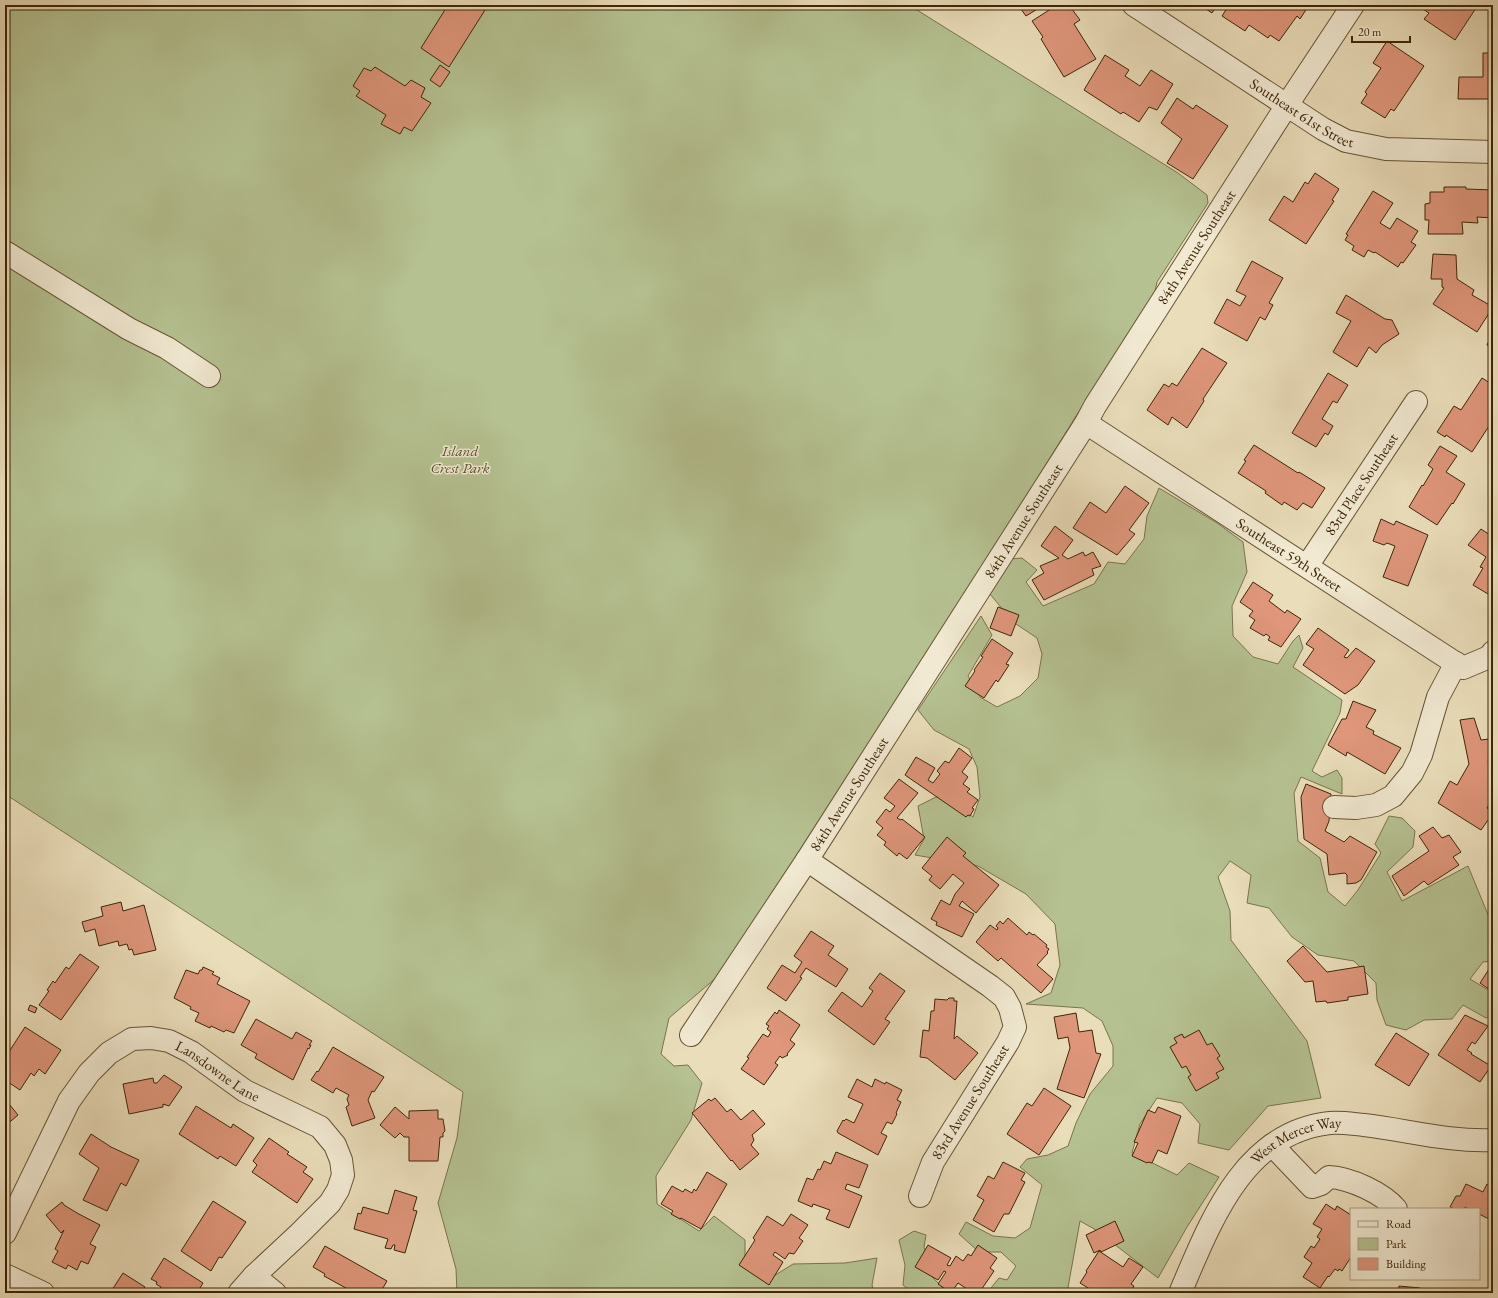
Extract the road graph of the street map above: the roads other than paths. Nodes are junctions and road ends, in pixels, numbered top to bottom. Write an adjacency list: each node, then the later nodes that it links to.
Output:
1 (1134, 5): 3 (street, Southeast 61st Street)
2 (1353, 5): 3 (street, 84th Avenue Southeast)
3 (1287, 105): 4 (street, Southeast 61st Street); 8 (street, 84th Avenue Southeast)
4 (1493, 152)
5 (5, 252): 6 (street)
6 (209, 376)
7 (1416, 402): 9 (street, 83rd Place Southeast)
8 (1086, 423): 9 (street, Southeast 59th Street); 13 (street, 84th Avenue Southeast)
9 (1307, 566): 11 (street, Southeast 59th Street)
10 (1493, 652): 11 (street)
11 (1460, 665): 12 (street)
12 (1334, 807)
13 (807, 860): 14 (street, 84th Avenue Southeast); 17 (street, 83rd Avenue Southeast)
14 (691, 1035)
15 (1488, 1144): 16 (street, West Mercer Way)
16 (1272, 1145): 18 (street); 25 (street, West Mercer Way)
17 (920, 1196)
18 (1395, 1208)
19 (5, 1233): 21 (street, Lansdowne Lane)
20 (5, 1275): 22 (street)
21 (254, 1276): 23 (street, Lansdowne Lane); 24 (street)
22 (43, 1293)
23 (239, 1293)
24 (276, 1293)
25 (1180, 1293)

